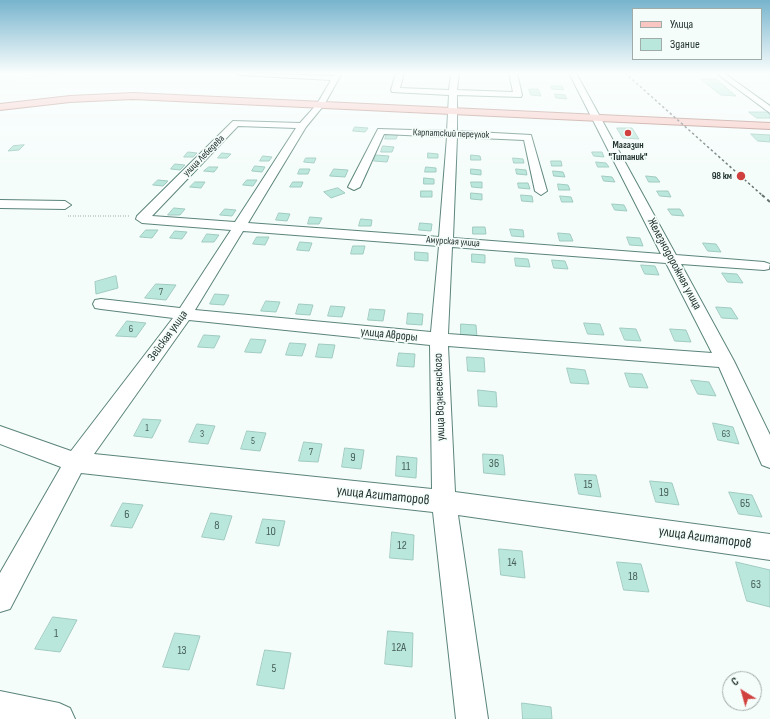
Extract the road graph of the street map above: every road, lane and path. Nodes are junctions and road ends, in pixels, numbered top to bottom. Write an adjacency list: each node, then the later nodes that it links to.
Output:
1 (319, 107): 6 (street, Зейская улица)
2 (453, 107): 8 (street, улица Вознесенского)
3 (533, 107): 5 (main road)
4 (590, 107): 5 (street, Железнодорожная улица)
5 (596, 118): 7 (main road); 16 (street, Железнодорожная улица)
6 (302, 126): 13 (street, улица Лебедева); 14 (street, Зейская улица)
7 (770, 126)
8 (452, 135): 9 (street, Карпатский переулок); 10 (street, Карпатский переулок); 15 (street, улица Вознесенского)
9 (354, 187)
10 (541, 191)
11 (0, 204): 12 (street)
12 (64, 211): 13 (path)
13 (142, 219): 14 (street, Амурская улица)
14 (241, 226): 15 (street, Амурская улица); 19 (street, Зейская улица)
15 (446, 241): 16 (street, Амурская улица); 20 (street, улица Вознесенского)
16 (671, 259): 17 (street, Амурская улица); 21 (street, Железнодорожная улица)
17 (764, 266)
18 (101, 304): 19 (street, улица Авроры)
19 (184, 315): 20 (street, улица Авроры); 24 (street, Зейская улица)
20 (438, 340): 21 (street, улица Авроры); 25 (street, улица Вознесенского)
21 (725, 361): 23 (street, Железнодорожная улица)
22 (0, 436): 24 (street, улица Агитаторов)
23 (770, 458)
24 (75, 462): 25 (street, улица Агитаторов); 27 (street, Зейская улица)
25 (444, 502): 26 (street, улица Агитаторов); 30 (street, улица Вознесенского)
26 (770, 546)
27 (0, 599)
28 (0, 707): 29 (street)
29 (59, 719)
30 (472, 719)

